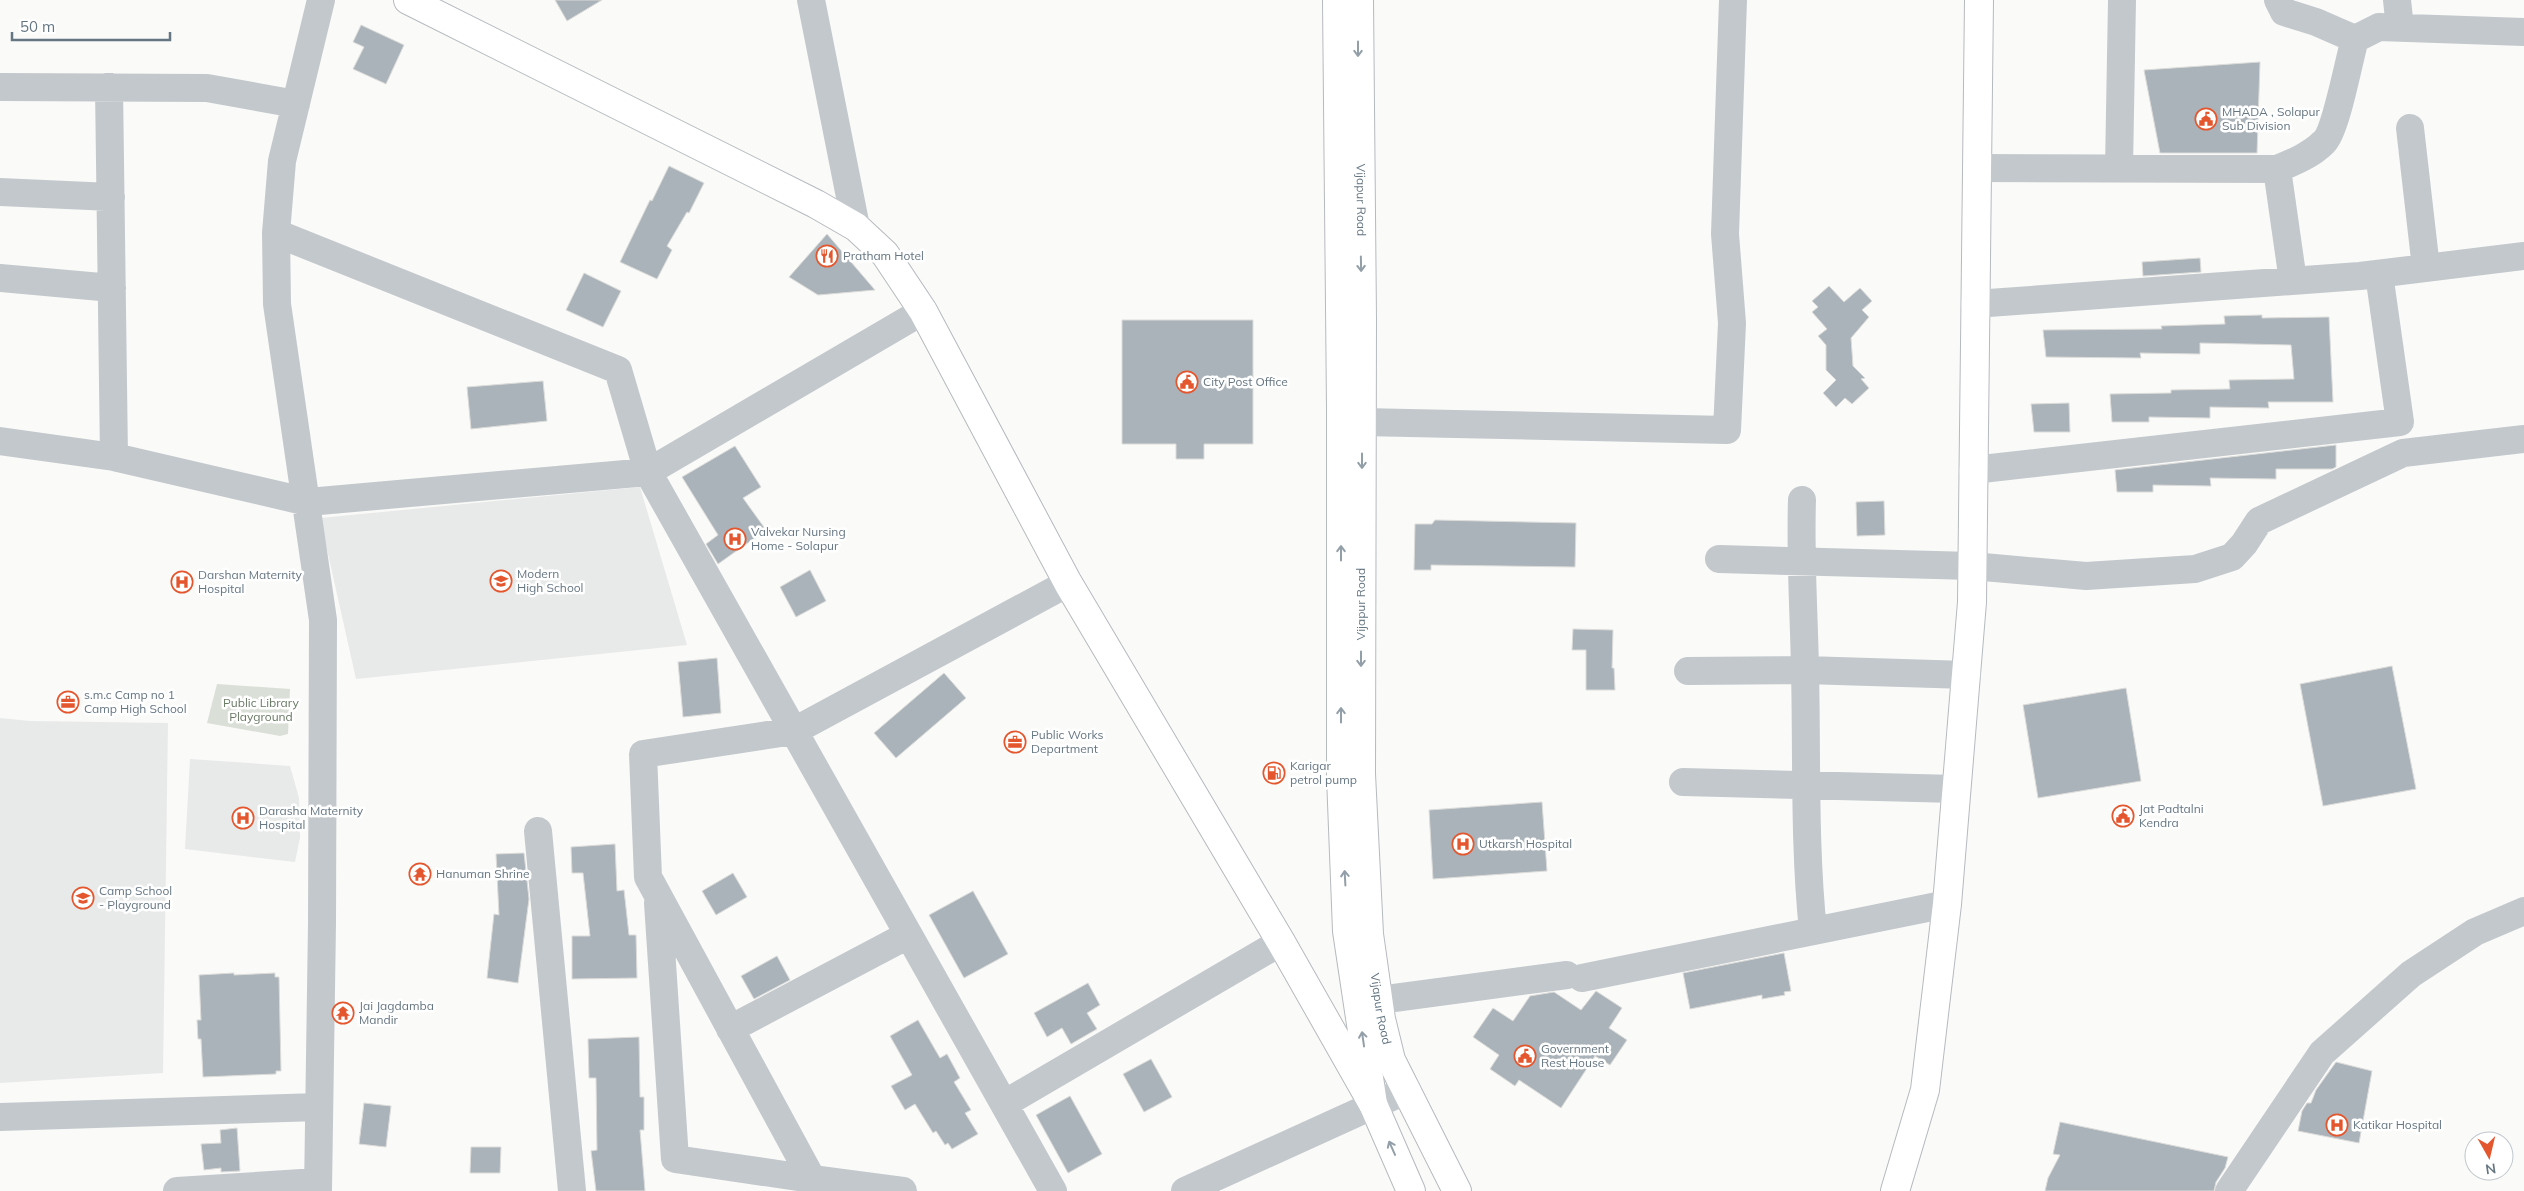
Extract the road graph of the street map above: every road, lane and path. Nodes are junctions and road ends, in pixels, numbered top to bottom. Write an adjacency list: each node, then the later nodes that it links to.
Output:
1 (321, 0): 16 (street)
2 (408, 0): 23 (main road)
3 (810, 0): 23 (street)
4 (1336, 0): 63 (main road, Vijapur Road, one-way to 4)
5 (1359, 0): 33 (main road, Vijapur Road, one-way to 33)
6 (1733, 0): 33 (street)
7 (1980, 0): 18 (main road)
8 (2122, 0): 19 (street)
9 (2278, 0): 13 (street)
10 (2398, 0): 11 (street)
11 (2400, 28): 12 (street); 13 (street)
12 (2524, 32)
13 (2355, 39): 20 (street)
14 (0, 87): 15 (street)
15 (109, 87): 16 (street); 22 (street)
16 (296, 104): 24 (street)
17 (2410, 128): 26 (street)
18 (1977, 168): 19 (street); 31 (main road)
19 (2119, 168): 20 (street)
20 (2278, 169): 29 (street)
21 (0, 192): 22 (street)
22 (111, 197): 30 (street)
23 (856, 227): 32 (main road)
24 (276, 233): 38 (street); 40 (street)
25 (2524, 256): 26 (street)
26 (2426, 268): 27 (street)
27 (2379, 274): 29 (street); 37 (street)
28 (0, 278): 30 (street)
29 (2292, 281): 31 (street)
30 (112, 288): 36 (street)
31 (1976, 304): 37 (main road)
32 (924, 311): 38 (street); 44 (main road)
33 (1362, 422): 59 (main road, Vijapur Road, one-way to 59)
34 (2524, 439): 43 (street)
35 (0, 441): 36 (street)
36 (114, 456): 40 (street)
37 (1973, 470): 43 (main road)
38 (648, 472): 40 (street); 48 (street)
39 (1802, 500): 42 (street)
40 (308, 502): 64 (street)
41 (1719, 559): 42 (street)
42 (1800, 562): 43 (street); 45 (street)
43 (1972, 566): 47 (main road)
44 (1068, 583): 48 (street); 58 (main road)
45 (1805, 670): 46 (street); 47 (street); 50 (street)
46 (1688, 671)
47 (1967, 675): 51 (main road)
48 (794, 731): 53 (street); 57 (street)
49 (1682, 782): 50 (street)
50 (1805, 784): 51 (street); 56 (street)
51 (1956, 789): 54 (main road)
52 (538, 831): 70 (street)
53 (658, 895): 60 (street); 66 (street)
54 (1947, 904): 56 (street); 76 (main road)
55 (2524, 910): 77 (street)
56 (1813, 931): 59 (street)
57 (908, 935): 60 (street); 62 (street)
58 (1281, 942): 62 (street); 63 (main road)
59 (1379, 1000): 61 (main road, Vijapur Road)
60 (730, 1028): 66 (street)
61 (1406, 1090): 63 (street); 75 (main road, Vijapur Road)
62 (1004, 1104): 72 (street)
63 (1373, 1104): 67 (street); 74 (main road, Vijapur Road, one-way to 63)
64 (319, 1107): 65 (street); 68 (street)
65 (0, 1117)
66 (812, 1179): 71 (street)
67 (1231, 1181): 73 (street)
68 (317, 1186): 69 (street)
69 (176, 1191)
70 (572, 1191)
71 (904, 1191)
72 (1053, 1191)
73 (1185, 1191)
74 (1411, 1191)
75 (1457, 1191)
76 (1895, 1191)
77 (2229, 1191)

